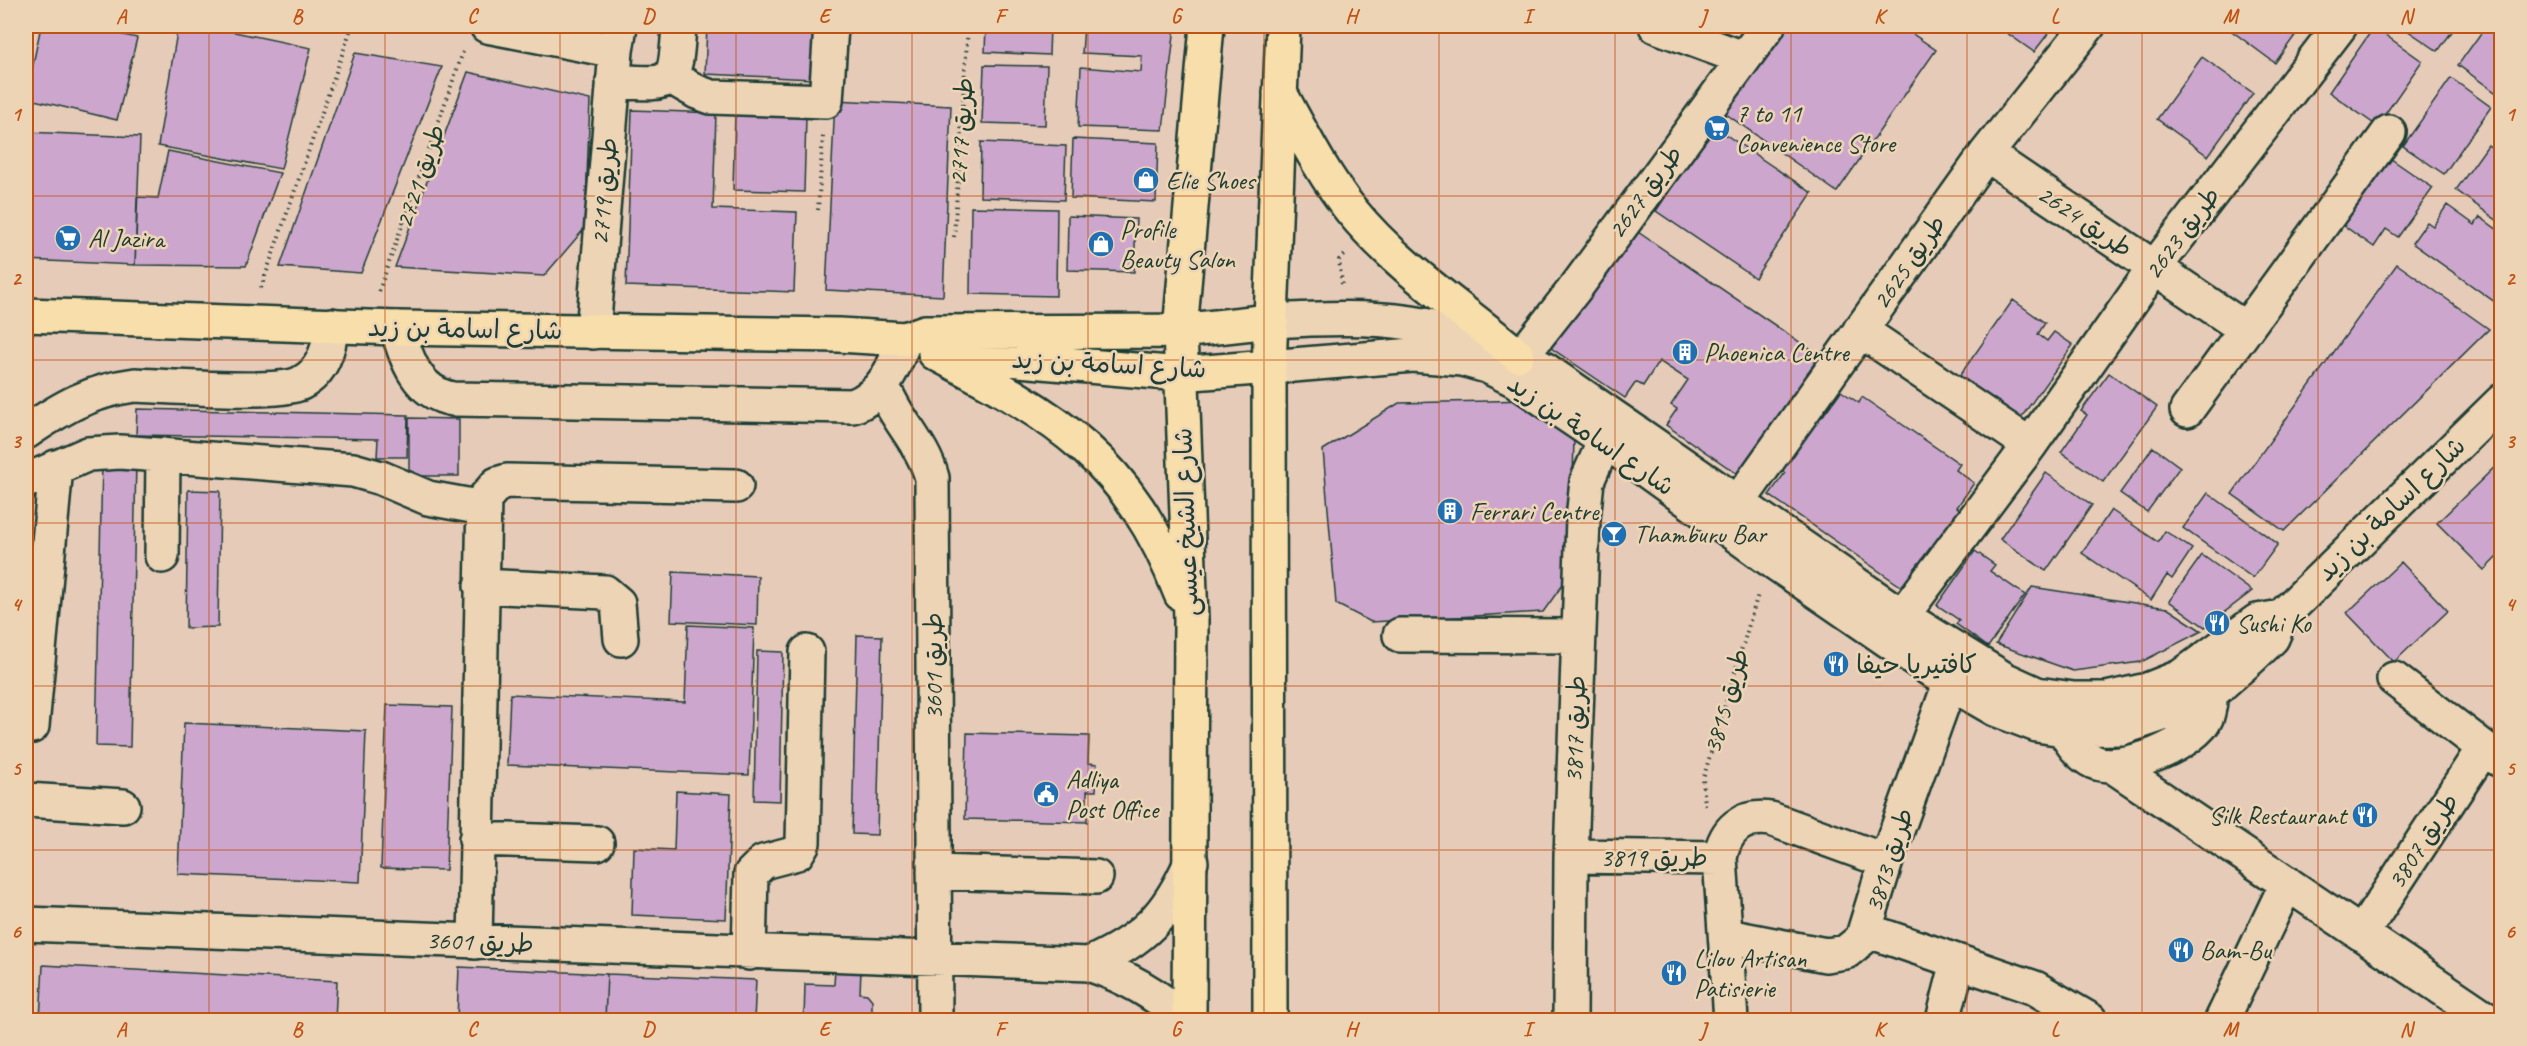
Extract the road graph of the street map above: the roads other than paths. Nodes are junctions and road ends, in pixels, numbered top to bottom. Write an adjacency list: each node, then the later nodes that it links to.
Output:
1 (679, 26): 12 (street)
2 (831, 26): 12 (street)
3 (1207, 26): 23 (main road, شارع الشيخ عيسى)
4 (1283, 26): 13 (main road)
5 (1656, 26): 11 (street)
6 (1768, 26): 11 (street, طريق 2627)
7 (2088, 26): 15 (street, طريق 2625)
8 (2340, 26): 16 (street, طريق 2623)
9 (476, 37): 10 (street)
10 (612, 46): 12 (street); 24 (street, طريق 2719)
11 (1743, 58): 27 (street, طريق 2627)
12 (671, 77)
13 (1280, 93): 18 (main road); 27 (main road)
14 (2389, 132): 21 (street)
15 (1986, 154): 16 (street, طريق 2624); 22 (street, طريق 2625)
16 (2155, 267): 21 (street, طريق 2624); 35 (street, طريق 2623)
17 (26, 315): 19 (main road, شارع اسامة بن زيد)
18 (1270, 321): 23 (main road, شارع اسامة بن زيد); 27 (street, شارع اسامة بن زيد); 28 (main road)
19 (332, 325): 20 (main road, شارع اسامة بن زيد); 34 (street)
20 (382, 327): 24 (main road, شارع اسامة بن زيد); 30 (street)
21 (2244, 328): 32 (street)
22 (1860, 330): 35 (street); 41 (street, طريق 2625)
23 (1180, 331): 25 (main road, شارع اسامة بن زيد); 29 (main road, شارع الشيخ عيسى)
24 (593, 332): 25 (main road, شارع اسامة بن زيد)
25 (906, 339): 26 (main road, شارع اسامة بن زيد); 30 (street)
26 (935, 353): 29 (main road, شارع اسامة بن زيد); 46 (main road)
27 (1519, 356): 33 (street, شارع اسامة بن زيد)
28 (1269, 366): 29 (main road, شارع اسامة بن زيد); 33 (street, شارع اسامة بن زيد); 83 (main road)
29 (1180, 374): 46 (main road, شارع الشيخ عيسى)
30 (883, 386): 68 (street, طريق 3601)
31 (2502, 401): 45 (street, شارع اسامة بن زيد)
32 (2187, 410)
33 (1609, 430): 41 (street, شارع اسامة بن زيد); 48 (street, طريق 3817)
34 (26, 432)
35 (2030, 445): 44 (street, طريق 2623)
36 (163, 455): 37 (street); 40 (street); 42 (street)
37 (56, 467): 38 (street); 56 (street)
38 (26, 481)
39 (736, 486): 40 (street)
40 (483, 508): 43 (street)
41 (1728, 515): 44 (street, شارع اسامة بن زيد); 54 (street, شارع اسامة بن زيد)
42 (162, 556)
43 (481, 586): 49 (street); 62 (street)
44 (1902, 616): 50 (street, شارع اسامة بن زيد)
45 (2281, 617): 52 (street, شارع اسامة بن زيد); 55 (street, شارع اسامة بن زيد)
46 (1191, 619): 67 (main road, شارع الشيخ عيسى)
47 (1400, 635): 48 (street)
48 (1578, 636): 65 (street, طريق 3817)
49 (621, 639)
50 (1947, 646): 52 (street, شارع اسامة بن زيد); 54 (street, طريق 3813)
51 (807, 652): 76 (street)
52 (2204, 660): 55 (street)
53 (2394, 679): 58 (street)
54 (1950, 683): 57 (street, شارع اسامة بن زيد); 66 (street, طريق 3813)
55 (2211, 693): 57 (street, شارع اسامة بن زيد); 59 (street)
56 (32, 726)
57 (2062, 729): 59 (street)
58 (2492, 755): 73 (street, طريق 3807)
59 (2113, 766): 70 (street)
60 (26, 800): 61 (street)
61 (123, 806)
62 (476, 839): 63 (street); 75 (street)
63 (597, 843)
64 (1722, 849): 65 (street, طريق 3819); 66 (street, طريق 3819); 74 (street)
65 (1571, 856): 84 (street, طريق 3817)
66 (1886, 861): 72 (street, طريق 3813)
67 (1191, 862): 79 (street); 82 (main road, شارع الشيخ عيسى)
68 (934, 872): 69 (street); 77 (street, طريق 3601)
69 (1096, 877)
70 (2287, 883): 73 (street); 88 (street)
71 (26, 924): 75 (street, طريق 3601)
72 (1866, 930): 74 (street, طريق 3813); 78 (street)
73 (2362, 933): 80 (street)
74 (1727, 936): 85 (street)
75 (475, 942): 76 (street, طريق 3601)
76 (750, 953): 77 (street, طريق 3601)
77 (935, 960): 79 (street, طريق 3601); 81 (street, طريق 3601)
78 (1958, 962): 86 (street); 87 (street)
79 (1089, 964): 82 (street, طريق 3601)
80 (2473, 1016)
81 (935, 1020)
82 (1187, 1020)
83 (1270, 1020)
84 (1570, 1020)
85 (1731, 1020)
86 (1943, 1020)
87 (2090, 1020)
88 (2222, 1020)

